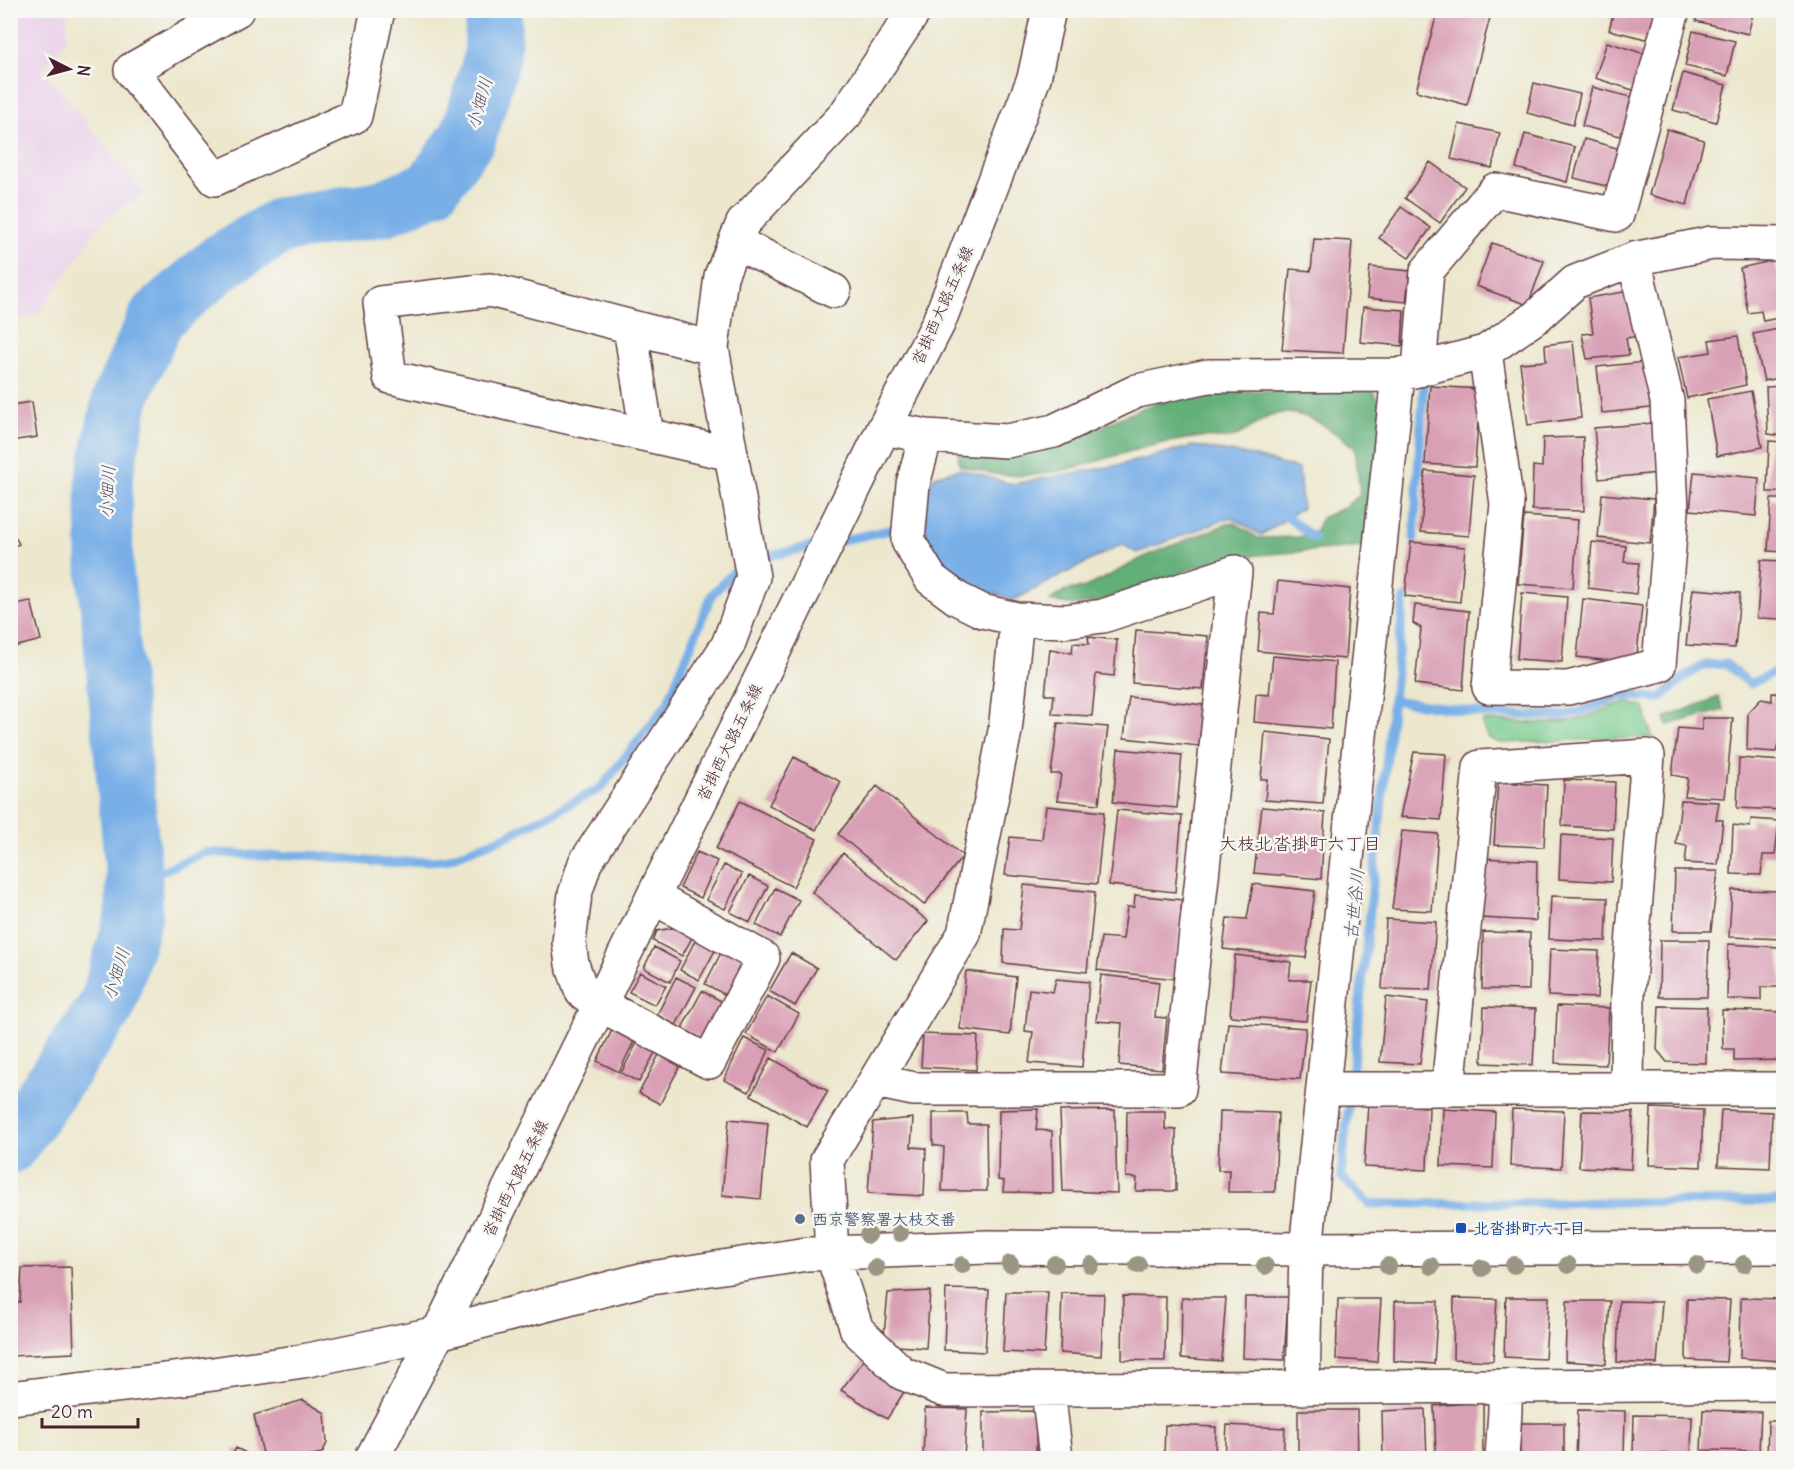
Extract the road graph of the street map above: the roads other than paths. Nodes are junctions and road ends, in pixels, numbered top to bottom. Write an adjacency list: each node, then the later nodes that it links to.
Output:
1 (237, 10): 2 (street)
2 (378, 10)
3 (915, 10): 6 (street)
4 (1049, 10): 14 (street, 沓掛西大路五条線)
5 (1673, 10): 13 (street)
6 (735, 242): 9 (street); 11 (street)
7 (1784, 244): 8 (street)
8 (1634, 259): 12 (street); 12 (street)
9 (834, 291)
10 (630, 327): 11 (street); 15 (street); 15 (street)
11 (712, 348): 17 (street)
12 (1485, 352): 13 (street)
13 (1409, 372): 16 (street); 22 (street)
14 (884, 428): 16 (street); 19 (street, 沓掛西大路五条線)
15 (647, 435): 17 (street)
16 (926, 436): 18 (street)
17 (731, 454): 20 (street)
18 (1017, 619): 21 (street); 21 (street)
19 (653, 897): 20 (street, 沓掛西大路五条線); 20 (street)
20 (601, 1005): 29 (street, 沓掛西大路五条線)
21 (875, 1081): 28 (street)
22 (1344, 1089): 23 (street); 27 (street)
23 (1448, 1089): 24 (street); 24 (street)
24 (1627, 1089): 25 (street)
25 (1784, 1089)
26 (1784, 1247): 27 (street)
27 (1306, 1249): 28 (street); 32 (street)
28 (832, 1253): 29 (street); 33 (street)
29 (438, 1333): 34 (street); 35 (street, 沓掛西大路五条線)
30 (1784, 1384): 31 (street)
31 (1504, 1386): 32 (street); 37 (street)
32 (1303, 1388): 33 (street)
33 (1048, 1390): 36 (street)
34 (10, 1398)
35 (372, 1458)
36 (1056, 1458)
37 (1502, 1458)

